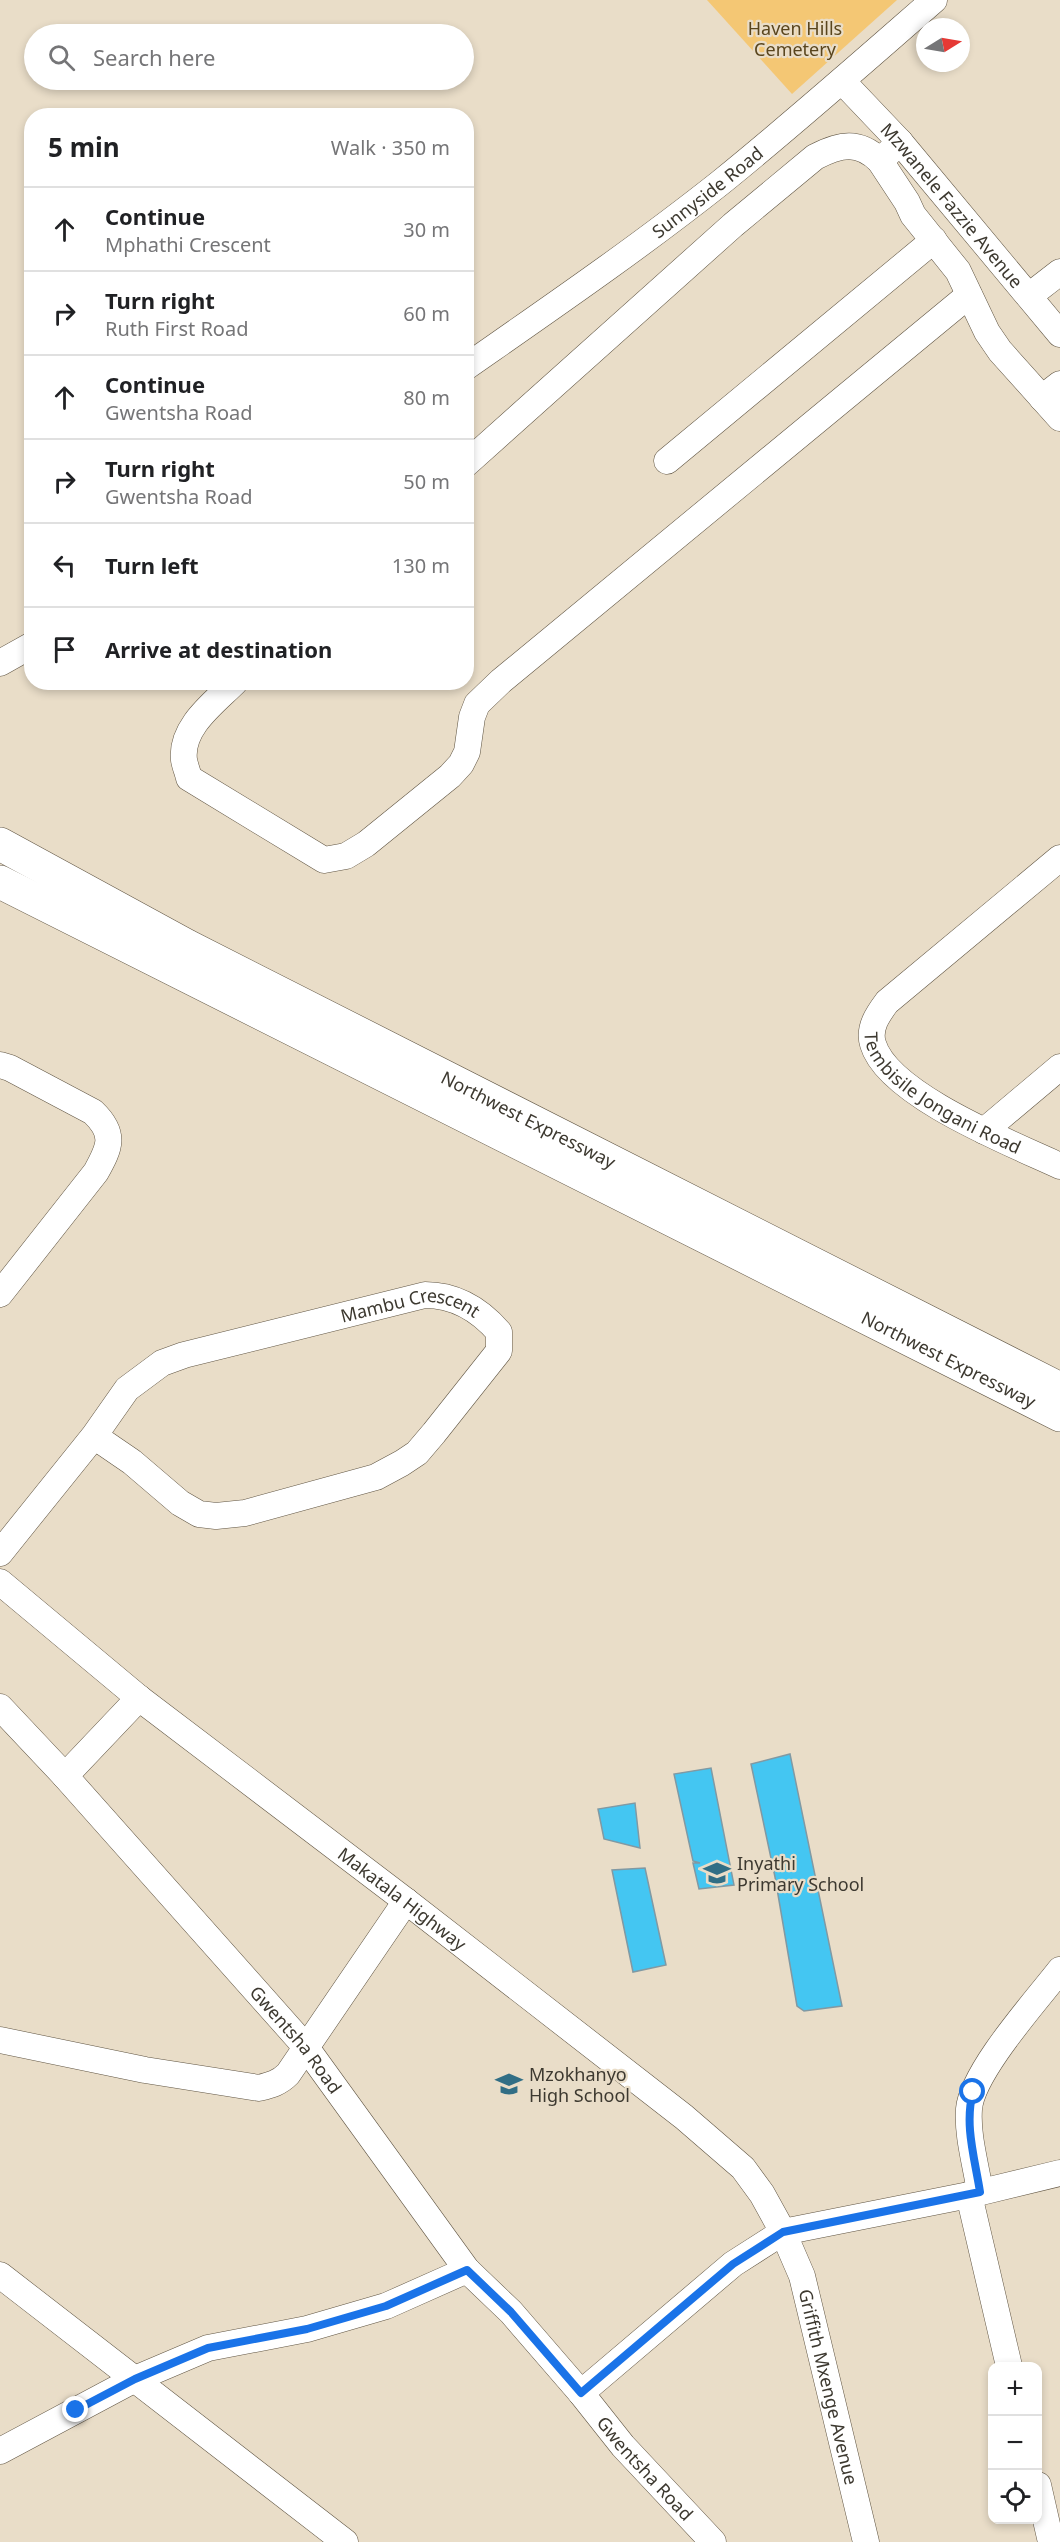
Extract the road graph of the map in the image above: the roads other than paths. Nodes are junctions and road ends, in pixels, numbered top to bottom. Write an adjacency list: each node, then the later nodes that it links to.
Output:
1 (934, 0): 2 (street, Sunnyside Road)
2 (842, 81): 3 (street, Mzwanele Fazzie Avenue); 10 (street, Sunnyside Road)
3 (900, 142): 4 (street); 8 (street, Mzwanele Fazzie Avenue)
4 (880, 161): 5 (street); 13 (street)
5 (934, 240): 7 (street); 14 (street)
6 (1060, 272): 8 (street)
7 (969, 295): 11 (street); 17 (street)
8 (1029, 296): 9 (street, Mzwanele Fazzie Avenue)
9 (1060, 334)
10 (474, 361)
11 (1051, 391): 12 (street)
12 (1060, 418)
13 (474, 457)
14 (667, 461)
15 (24, 650): 16 (street)
16 (0, 663)
17 (227, 690)
18 (0, 844): 26 (main road, Northwest Expressway)
19 (1060, 858): 23 (street, Tembisile Jongani Road)
20 (0, 882): 27 (main road, Northwest Expressway)
21 (0, 1065): 25 (street)
22 (1060, 1067): 23 (street)
23 (984, 1131): 24 (street, Tembisile Jongani Road)
24 (1060, 1166)
25 (0, 1294)
26 (1060, 1389)
27 (1060, 1415)
28 (94, 1436): 28 (street, Mambu Crescent); 29 (street, Mambu Crescent)
29 (0, 1553)
30 (0, 1582): 31 (street, Makatala Highway)
31 (139, 1698): 33 (street); 34 (street, Makatala Highway)
32 (0, 1707): 33 (street, Gwentsha Road)
33 (66, 1776): 37 (street, Gwentsha Road)
34 (406, 1901): 37 (street); 40 (street, Makatala Highway)
35 (1060, 1970): 39 (street)
36 (0, 2040): 37 (street)
37 (305, 2046): 41 (street, Gwentsha Road)
38 (1060, 2172): 39 (street)
39 (974, 2194): 40 (street); 43 (street)
40 (783, 2232): 45 (street); 50 (street, Griffith Mxenge Avenue)
41 (467, 2270): 44 (street); 45 (street, Gwentsha Road)
42 (0, 2275): 44 (street)
43 (1008, 2362)
44 (135, 2379): 46 (street); 48 (street)
45 (581, 2393): 49 (street, Gwentsha Road)
46 (0, 2451)
47 (1042, 2503): 51 (street)
48 (345, 2542)
49 (713, 2542)
50 (866, 2542)
51 (1051, 2542)

